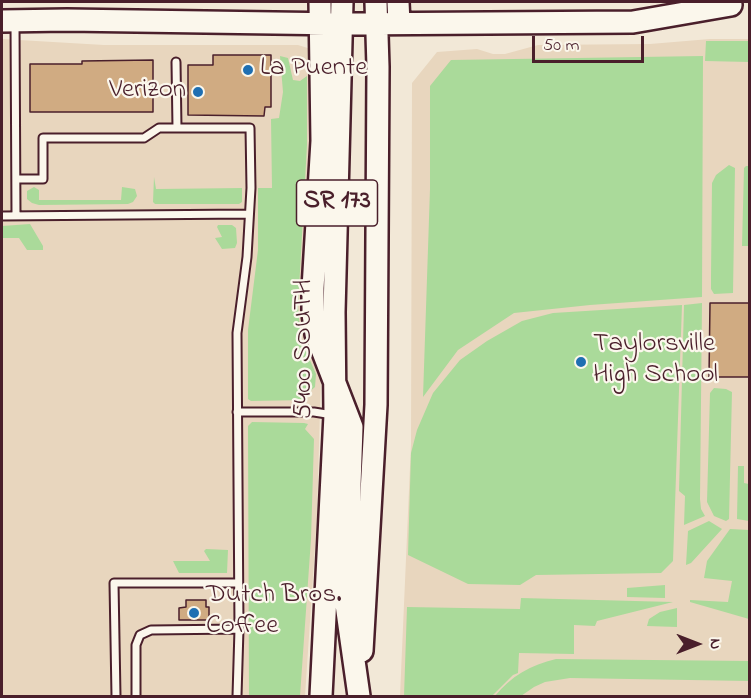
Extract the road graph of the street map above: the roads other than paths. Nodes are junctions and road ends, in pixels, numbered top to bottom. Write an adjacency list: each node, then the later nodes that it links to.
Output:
1 (320, 2): 7 (main road)
2 (342, 2): 10 (main road, 5400 SOUTH / SR 173)
3 (376, 2): 8 (main road, SR 173)
4 (398, 2): 9 (main road)
5 (730, 4): 9 (main road)
6 (8, 21): 7 (main road); 13 (lane)
7 (320, 23): 10 (main road); 17 (main road)
8 (377, 23): 9 (main road); 10 (main road); 26 (main road, SR 173)
9 (399, 23)
10 (343, 24): 17 (main road, 5400 SOUTH / SR 173)
11 (176, 62): 12 (lane)
12 (177, 128): 13 (lane); 14 (lane)
13 (16, 179): 16 (lane)
14 (249, 214): 16 (lane); 18 (lane)
15 (2, 216): 16 (lane)
16 (16, 216)
17 (336, 382): 19 (main road, 5400 SOUTH / SR 173); 26 (main road)
18 (237, 412): 19 (lane); 20 (lane)
19 (335, 415): 25 (main road, 5400 SOUTH / SR 173)
20 (238, 583): 21 (lane); 22 (lane)
21 (239, 629): 23 (lane); 24 (lane)
22 (116, 696)
23 (136, 696)
24 (237, 696)
25 (321, 696)
26 (359, 696)

